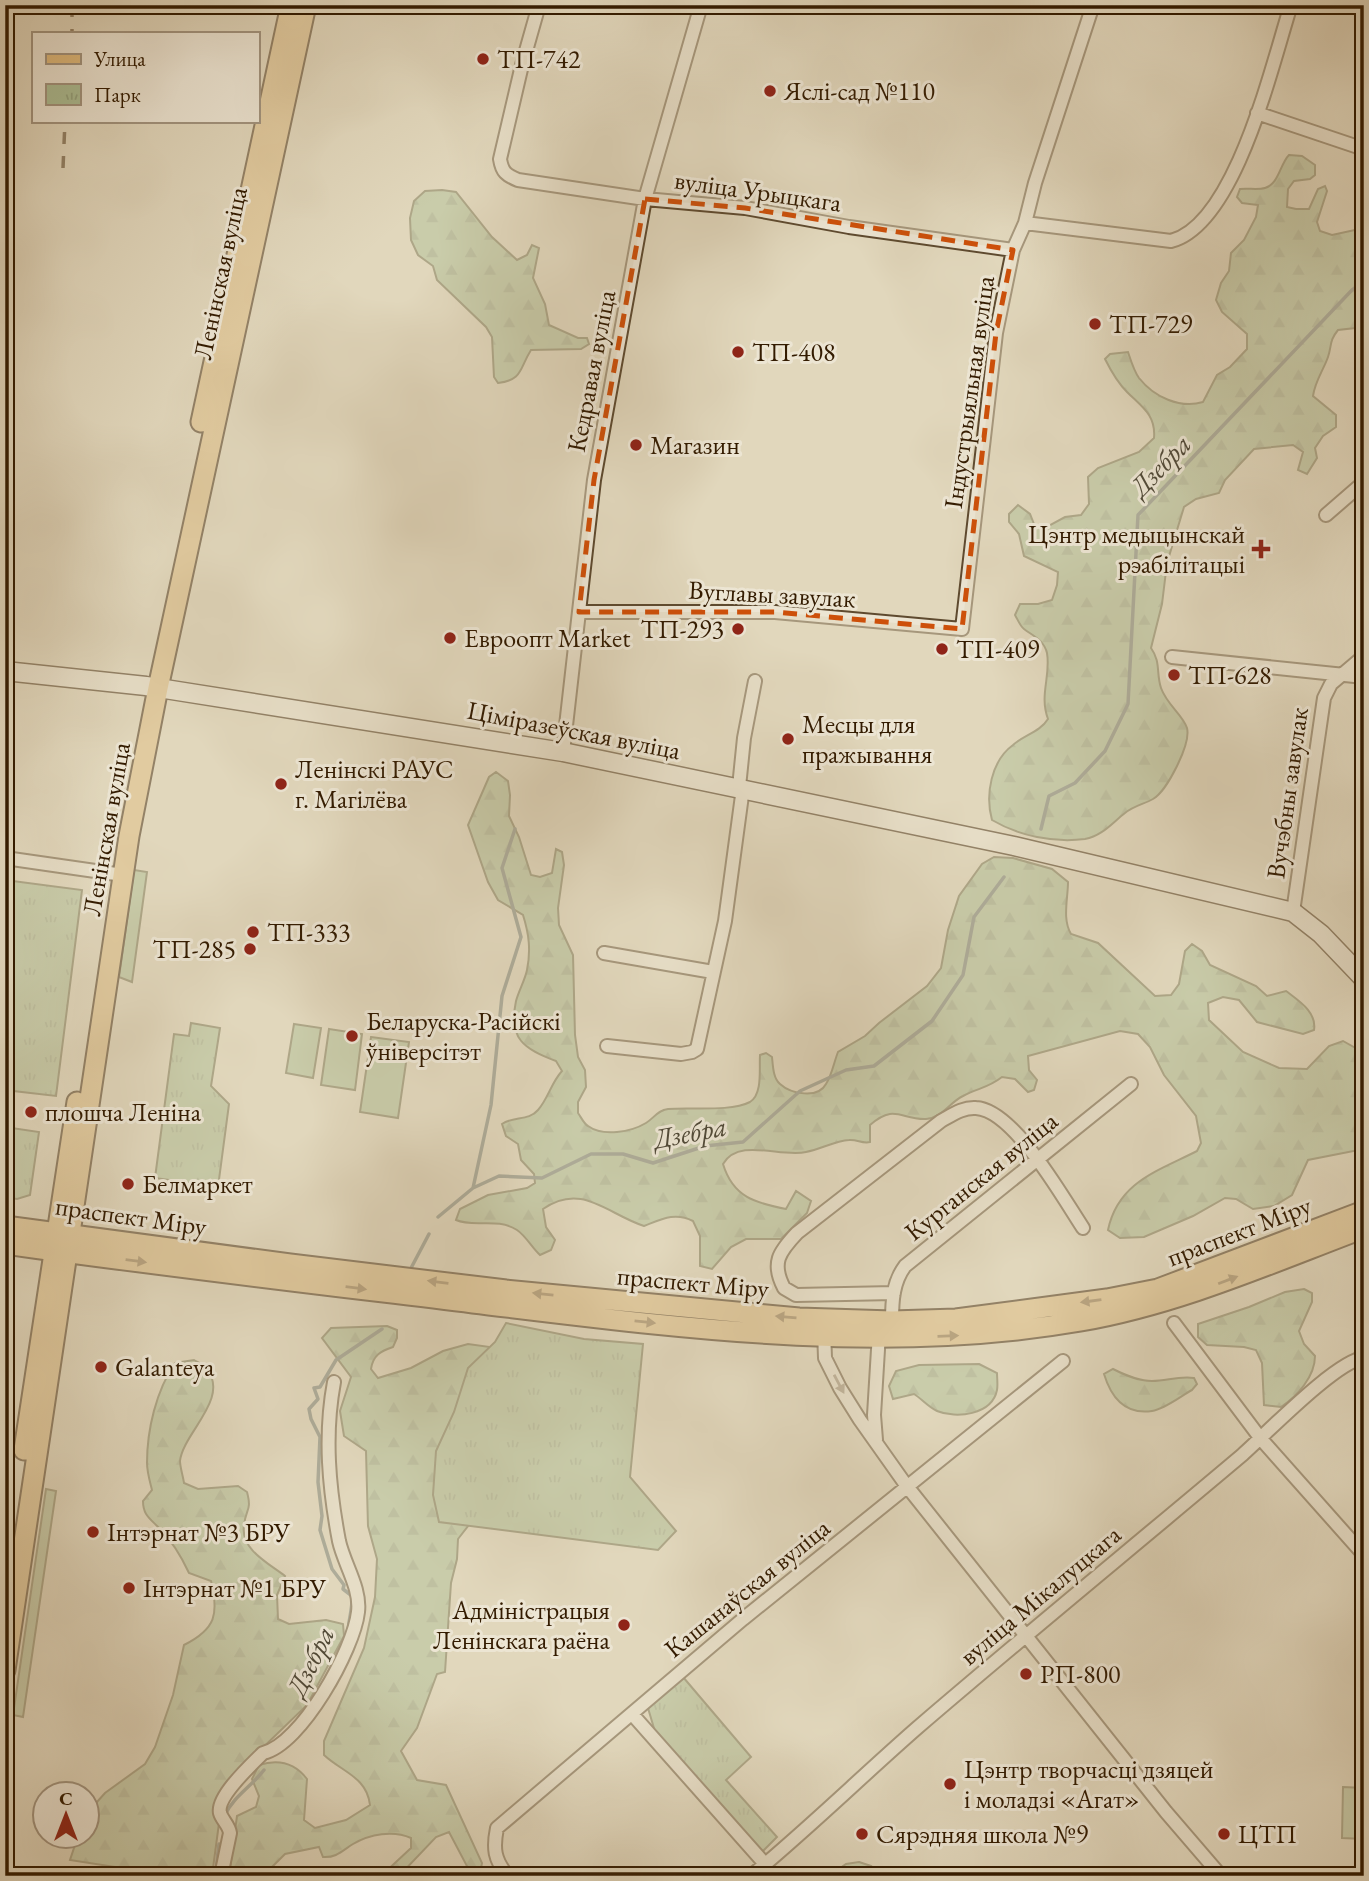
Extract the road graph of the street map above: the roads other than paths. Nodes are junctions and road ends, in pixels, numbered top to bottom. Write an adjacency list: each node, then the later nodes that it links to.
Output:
1 (291, 5): 22 (main road, Ленінская вуліца)
2 (306, 5): 22 (main road, Ленінская вуліца)
3 (539, 5): 9 (street, вуліца Урыцкага)
4 (701, 5): 9 (street, Кедравая вуліца)
5 (1093, 5): 10 (street, Індустрыяльная вуліца)
6 (1290, 5): 7 (street)
7 (1257, 113): 8 (street); 10 (street)
8 (1364, 149)
9 (645, 199): 11 (street, вуліца Урыцкага); 14 (street, Кедравая вуліца)
10 (1025, 223): 11 (street, Індустрыяльная вуліца)
11 (1013, 250): 15 (street, Індустрыяльная вуліца)
12 (1364, 482): 13 (street)
13 (1326, 515)
14 (579, 612): 15 (street, Вуглавы завулак); 23 (street, Кедравая вуліца)
15 (962, 629)
16 (1364, 656): 19 (street, Вучэбны завулак)
17 (1172, 657): 19 (street)
18 (5, 671): 22 (main road, Ціміразеўская вуліца)
19 (1343, 675): 20 (street); 27 (street, Вучэбны завулак)
20 (1364, 677)
21 (755, 681): 24 (street)
22 (152, 687): 23 (main road, Ціміразеўская вуліца); 26 (main road, Ленінская вуліца)
23 (563, 752): 24 (main road, Ціміразеўская вуліца)
24 (741, 788): 27 (main road, Ціміразеўская вуліца); 29 (street)
25 (5, 858): 26 (street)
26 (118, 874): 38 (main road, Ленінская вуліца)
27 (1293, 912): 30 (main road)
28 (604, 953): 29 (street)
29 (713, 972): 31 (street)
30 (1362, 974)
31 (607, 1046)
32 (1131, 1084): 33 (street, Курганская вуліца)
33 (1037, 1159): 36 (street); 40 (street, Курганская вуліца); 40 (street)
34 (1364, 1211): 42 (main road, праспект Міру, one-way to 42)
35 (5, 1226): 38 (main road, праспект Міру)
36 (1083, 1228)
37 (1364, 1228): 42 (main road, праспект Міру, one-way to 37)
38 (63, 1243): 39 (main road, праспект Міру); 43 (main road, праспект Міру); 53 (main road, Ленінская вуліца); 55 (main road, Ленінская вуліца)
39 (5, 1244)
40 (894, 1293): 42 (street, Курганская вуліца)
41 (1174, 1322): 49 (street)
42 (883, 1326): 43 (main road, праспект Міру); 47 (street, Курганская вуліца)
43 (824, 1328): 48 (street, one-way to 48)
44 (1364, 1358): 49 (street, вуліца Мікалуцкага)
45 (1063, 1361): 51 (street, Кашанаўская вуліца)
46 (334, 1382): 59 (street)
47 (874, 1415): 48 (street); 50 (street, Курганская вуліца)
48 (860, 1420): 50 (street)
49 (1261, 1439): 52 (street); 54 (street, вуліца Мікалуцкага)
50 (876, 1440): 51 (street)
51 (906, 1485): 54 (street); 56 (street, Кашанаўская вуліца)
52 (1364, 1555)
53 (5, 1579)
54 (1027, 1634): 57 (street, вуліца Мікалуцкага); 61 (street)
55 (5, 1670)
56 (632, 1714): 57 (street); 58 (street, Кашанаўская вуліца)
57 (765, 1864): 60 (street, вуліца Мікалуцкага)
58 (505, 1872)
59 (221, 1876)
60 (751, 1876)
61 (1222, 1876)

